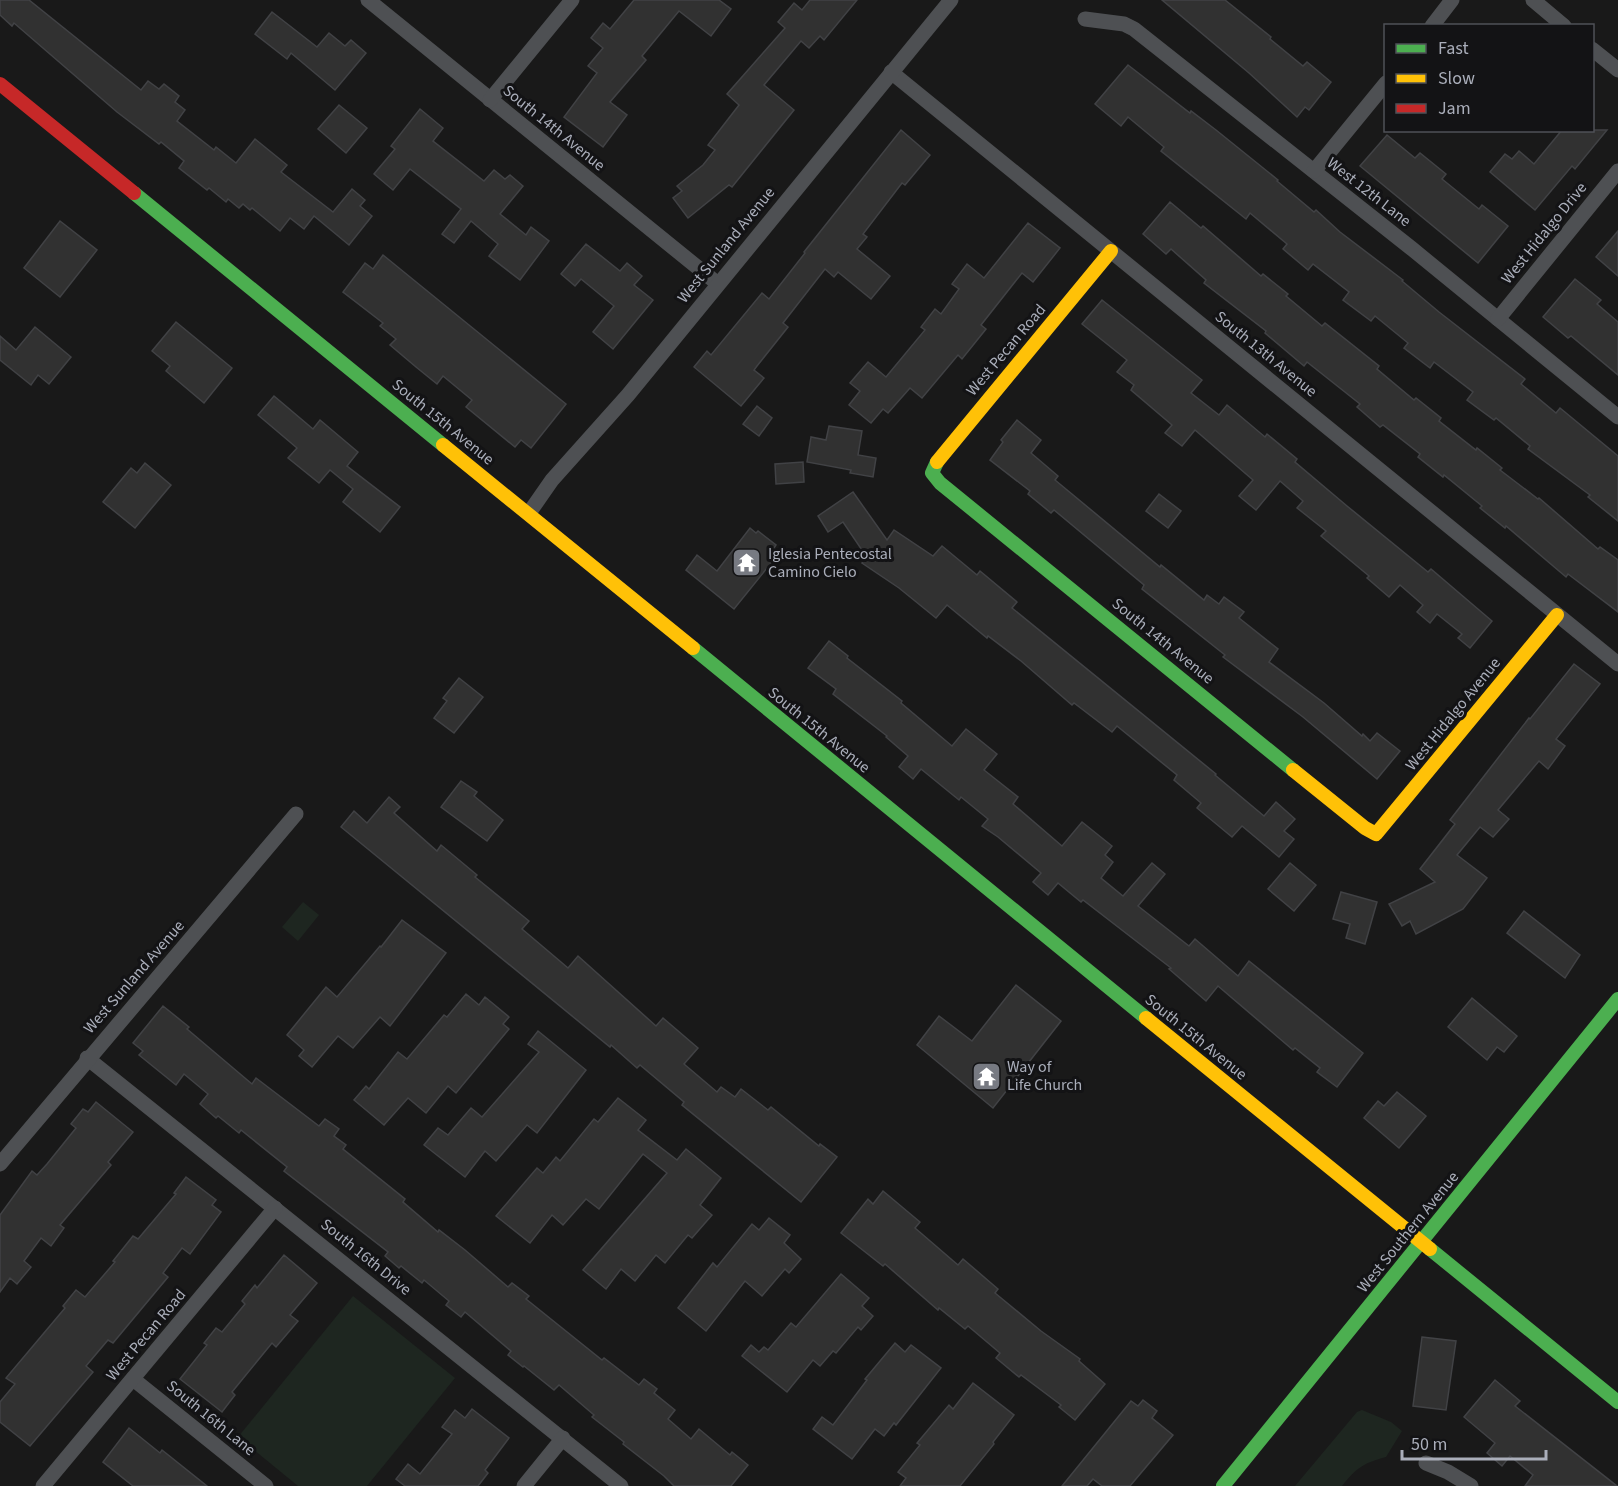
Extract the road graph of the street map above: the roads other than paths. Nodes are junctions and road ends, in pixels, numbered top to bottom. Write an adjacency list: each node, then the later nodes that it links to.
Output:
1 (368, 0): 14 (street, South 14th Avenue)
2 (572, 0): 14 (street)
3 (951, 0): 11 (street, West Sunland Avenue)
4 (1452, 0): 7 (street)
5 (1533, 0): 8 (street)
6 (1085, 19): 15 (street, West 12th Lane)
7 (1434, 24)
8 (1562, 24)
9 (1594, 50): 10 (street)
10 (1618, 70)
11 (891, 72): 17 (street, South 13th Avenue); 18 (street, West Sunland Avenue)
12 (0, 84): 22 (street, South 15th Avenue)
13 (1384, 85): 15 (street)
14 (490, 100): 18 (street, South 14th Avenue)
15 (1314, 171): 19 (street, West 12th Lane)
16 (1618, 171): 19 (street, West Hidalgo Drive)
17 (1111, 251): 21 (street, West Pecan Road); 23 (street, South 13th Avenue)
18 (718, 284): 22 (street, West Sunland Avenue)
19 (1498, 319): 20 (street, West 12th Lane)
20 (1618, 417)
21 (932, 473): 26 (street, South 14th Avenue)
22 (528, 513): 31 (street, South 15th Avenue)
23 (1557, 615): 24 (street, South 13th Avenue); 26 (street, West Hidalgo Avenue)
24 (1618, 664)
25 (296, 814): 28 (street, West Sunland Avenue)
26 (1376, 834)
27 (1618, 999): 31 (street, West Southern Avenue)
28 (87, 1059): 29 (street, West Sunland Avenue); 30 (street, South 16th Drive)
29 (0, 1164)
30 (276, 1208): 32 (street, West Pecan Road); 34 (street, South 16th Drive)
31 (1421, 1242): 33 (street, South 15th Avenue); 40 (street, West Southern Avenue)
32 (133, 1379): 36 (street, West Pecan Road); 37 (street, South 16th Lane)
33 (1618, 1402)
34 (563, 1438): 38 (street); 39 (street, South 16th Drive)
35 (1426, 1463): 41 (street)
36 (43, 1486)
37 (266, 1486)
38 (524, 1486)
39 (621, 1486)
40 (1223, 1486)
41 (1471, 1486)

